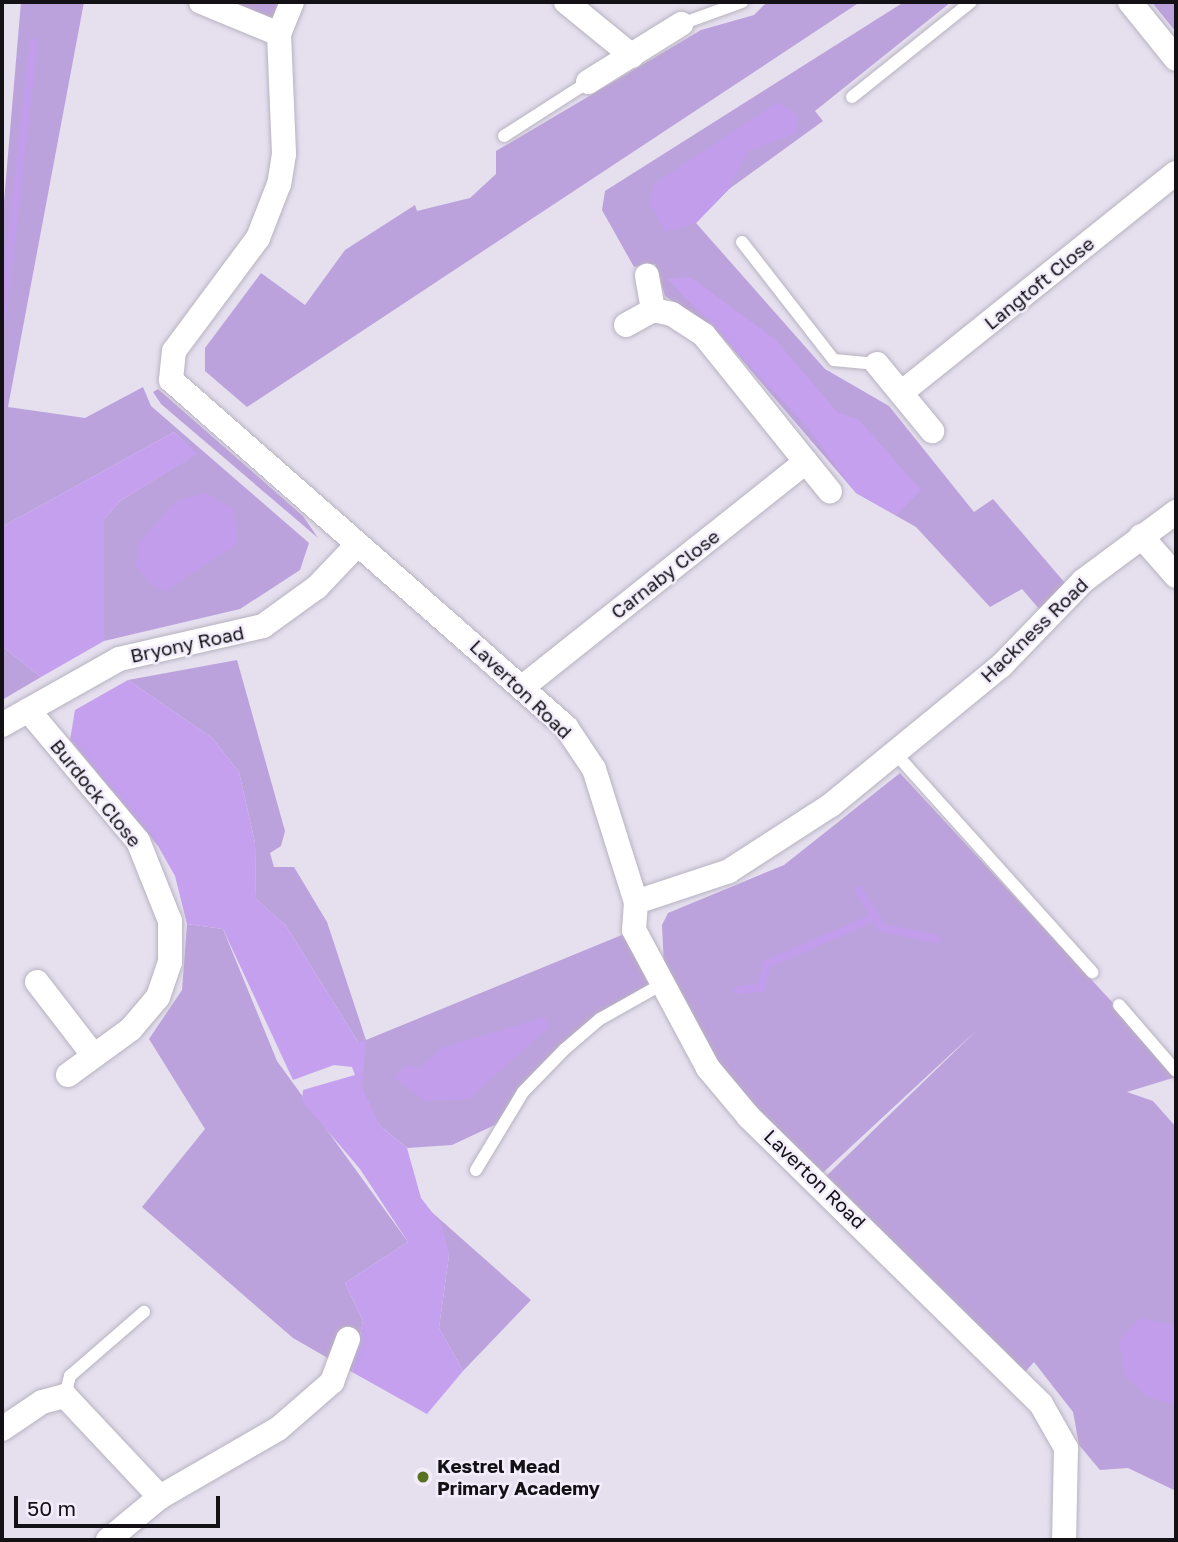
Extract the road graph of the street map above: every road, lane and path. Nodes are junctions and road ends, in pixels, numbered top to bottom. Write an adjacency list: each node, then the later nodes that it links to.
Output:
1 (201, 2): 8 (street)
2 (292, 2): 8 (street, Laverton Road)
3 (565, 2): 9 (street)
4 (742, 2): 7 (lane)
5 (971, 2): 12 (lane)
6 (1130, 2): 10 (street)
7 (681, 24): 9 (street)
8 (279, 34): 26 (street, Laverton Road)
9 (632, 56): 11 (street)
10 (1176, 59)
11 (588, 82): 13 (lane)
12 (852, 97)
13 (504, 136)
14 (1176, 173): 20 (street, Langtoft Close)
15 (742, 242): 19 (lane)
16 (647, 276): 17 (street)
17 (653, 310): 18 (street); 22 (street)
18 (626, 325)
19 (877, 364): 20 (street)
20 (901, 393): 21 (street)
21 (932, 431)
22 (806, 462): 23 (street); 28 (street, Carnaby Close)
23 (830, 492)
24 (1176, 512): 25 (street, Hackness Road)
25 (1141, 536): 27 (street); 31 (street, Hackness Road)
26 (358, 544): 28 (street, Laverton Road); 29 (street, Bryony Road)
27 (1176, 576)
28 (524, 686): 32 (street, Laverton Road)
29 (28, 710): 30 (street, Bryony Road); 37 (street, Burdock Close)
30 (2, 725)
31 (895, 753): 32 (street, Hackness Road); 33 (lane)
32 (636, 902): 35 (street, Laverton Road)
33 (1092, 972)
34 (37, 982): 37 (street)
35 (662, 984): 40 (lane); 47 (street, Laverton Road)
36 (1119, 1005): 38 (lane)
37 (94, 1056): 39 (street, Burdock Close)
38 (1176, 1071)
39 (68, 1075)
40 (476, 1170)
41 (144, 1312): 43 (lane)
42 (348, 1339): 45 (street)
43 (65, 1396): 44 (street); 45 (street)
44 (2, 1429)
45 (160, 1497): 46 (street)
46 (108, 1540)
47 (1064, 1540)

